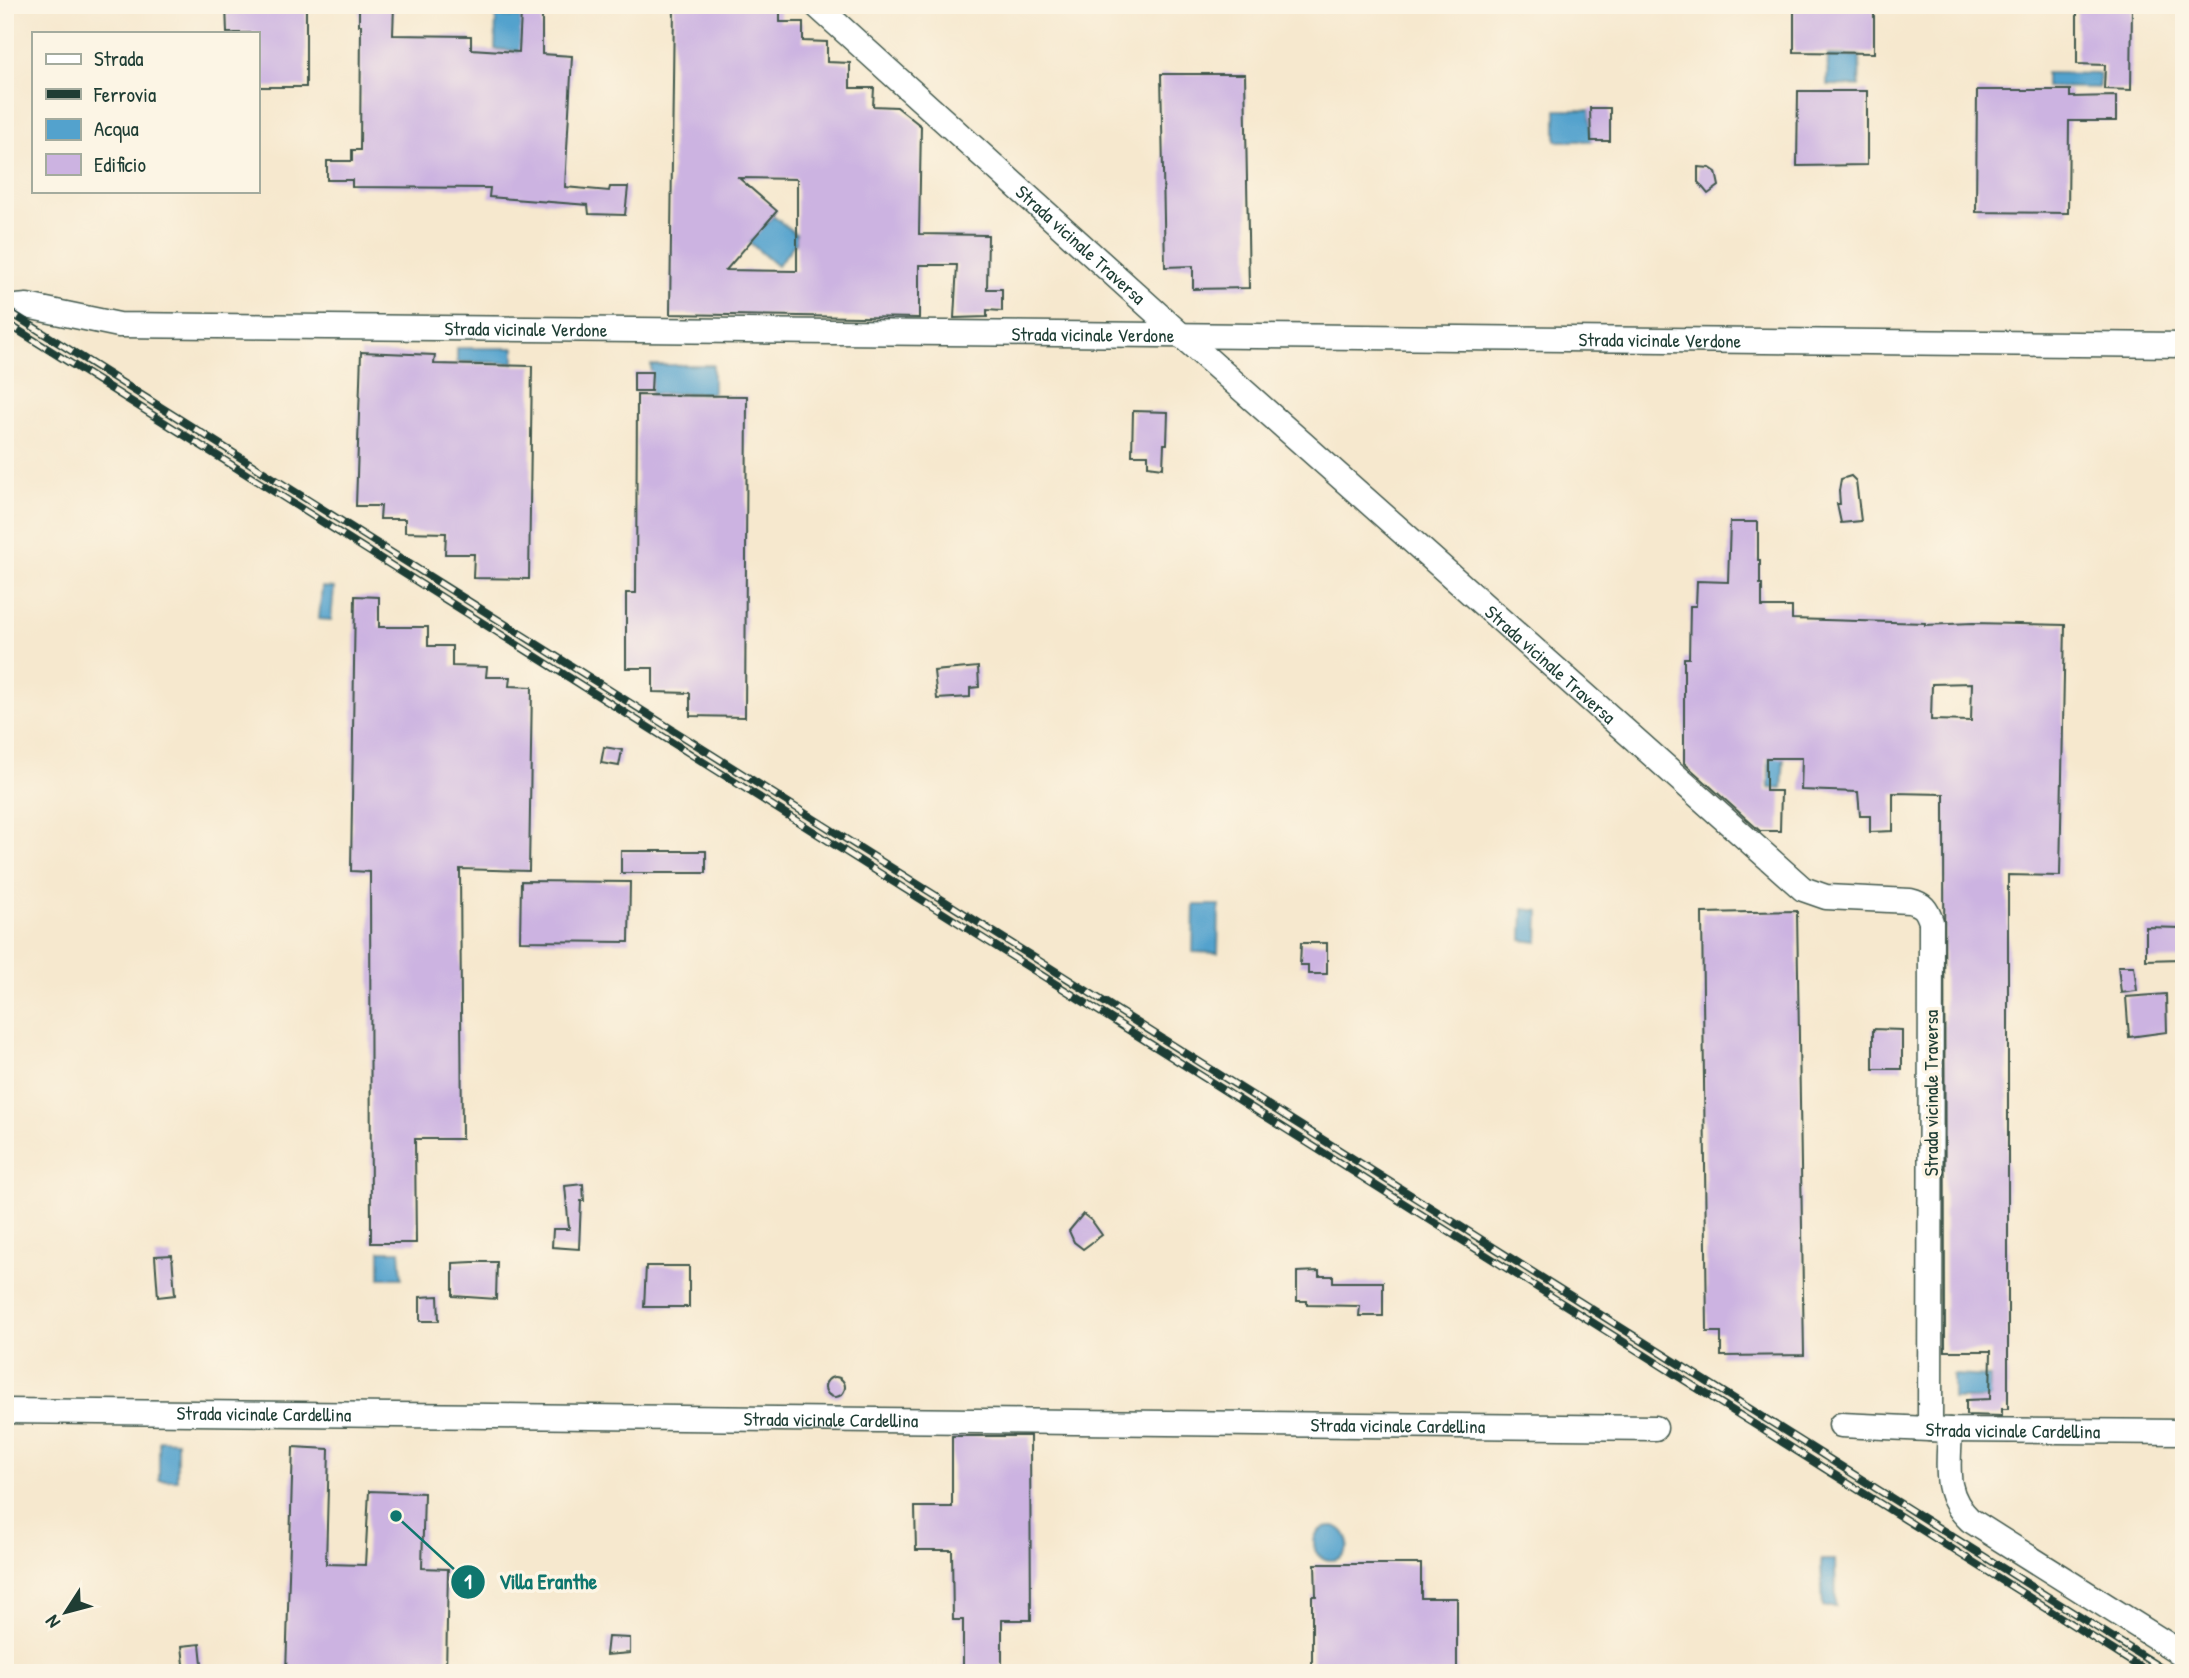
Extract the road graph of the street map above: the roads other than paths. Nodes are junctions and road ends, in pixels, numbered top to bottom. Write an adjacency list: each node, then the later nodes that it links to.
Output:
1 (816, 5): 3 (street, Strada vicinale Traversa)
2 (5, 308): 3 (street, Strada vicinale Verdone)
3 (1182, 336): 4 (street, Strada vicinale Verdone); 8 (street, Strada vicinale Traversa)
4 (2184, 345)
5 (5, 1411): 7 (street, Strada vicinale Cardellina)
6 (1841, 1425): 8 (street, Strada vicinale Cardellina)
7 (1655, 1428)
8 (1940, 1429): 9 (street, Strada vicinale Cardellina); 10 (street, Strada vicinale Traversa)
9 (2184, 1432)
10 (2184, 1655)

